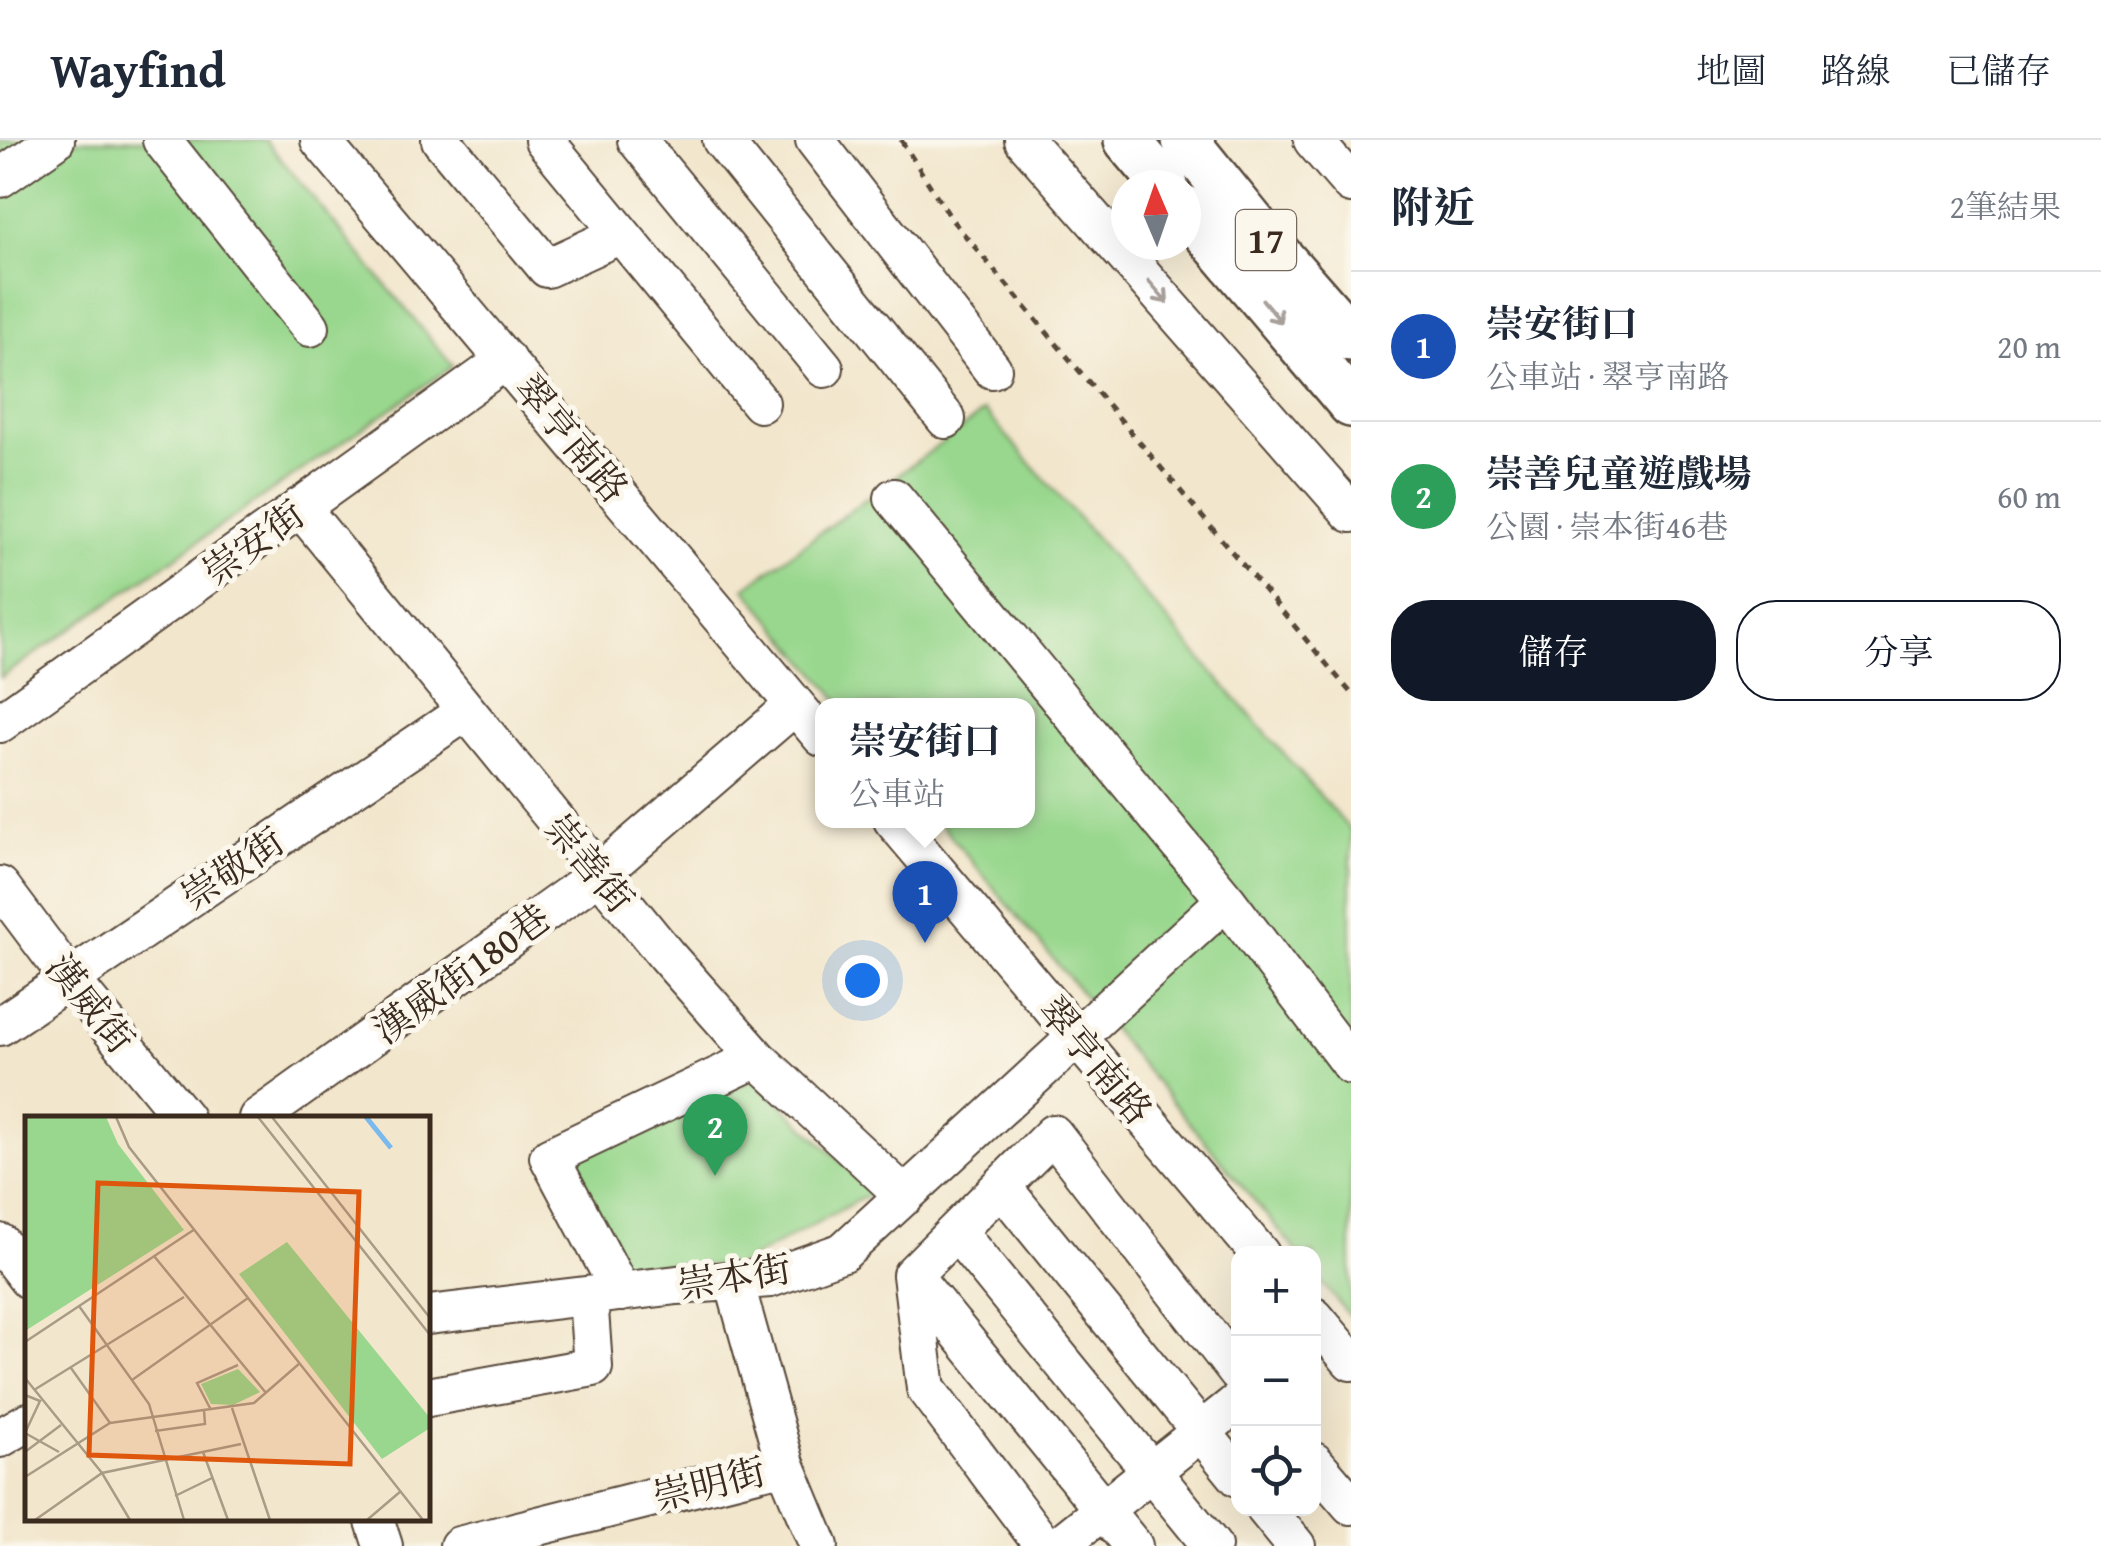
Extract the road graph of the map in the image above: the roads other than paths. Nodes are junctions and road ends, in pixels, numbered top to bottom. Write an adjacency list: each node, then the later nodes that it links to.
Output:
1 (56, 140): 14 (street)
2 (162, 140): 18 (street)
3 (320, 140): 20 (street, 翠亨南路)
4 (441, 140): 17 (street)
5 (544, 140): 17 (street)
6 (637, 140): 21 (street)
7 (722, 140): 25 (street)
8 (815, 140): 22 (street)
9 (1024, 140): 28 (street, one-way to 28)
10 (1127, 140): 13 (main road)
11 (1185, 140): 19 (main road, 17)
12 (1313, 140): 15 (street)
13 (1153, 170)
14 (0, 178)
15 (1351, 184)
16 (1201, 227): 24 (main road, 17, one-way to 24)
17 (621, 234): 23 (street)
18 (310, 328)
19 (1351, 338)
20 (506, 360): 27 (street, 崇安街); 29 (street, 翠亨南路)
21 (824, 368)
22 (992, 368)
23 (760, 403)
24 (1351, 404)
25 (946, 418)
26 (894, 498): 36 (street)
27 (300, 508): 30 (street, 崇善街); 31 (street, 崇安街)
28 (1351, 512)
29 (796, 705): 32 (street, 翠亨南路); 34 (street, 漢威街180巷)
30 (465, 712): 34 (street, 崇善街); 37 (street, 崇敬街)
31 (0, 723)
32 (815, 728)
33 (900, 828): 39 (street, 翠亨南路)
34 (600, 874): 40 (street, 崇善街); 43 (street, 漢威街180巷)
35 (0, 886): 37 (street, 漢威街)
36 (1226, 900): 39 (street, 崇本街); 41 (street)
37 (69, 978): 38 (street, 崇敬街); 42 (street, 漢威街)
38 (0, 1026)
39 (1076, 1036): 45 (street, 崇本街); 48 (street, 翠亨南路)
40 (757, 1058): 45 (street, 崇善街); 52 (street)
41 (1351, 1065)
42 (182, 1116)
43 (261, 1116)
44 (1001, 1186): 46 (street); 54 (street); 58 (street)
45 (905, 1196): 51 (street, 崇本街)
46 (956, 1230): 50 (street); 63 (street)
47 (0, 1243): 49 (street)
48 (1253, 1246)
49 (25, 1275)
50 (912, 1275): 65 (street); 72 (street)
51 (734, 1280): 52 (street, 崇本街); 60 (street)
52 (605, 1294): 53 (street, 崇本街); 55 (street)
53 (430, 1314)
54 (1231, 1364)
55 (430, 1396)
56 (1231, 1408): 58 (street)
57 (25, 1424): 59 (street)
58 (1201, 1432): 61 (street); 63 (street)
59 (0, 1438)
60 (785, 1464): 68 (street, 崇明街); 71 (street)
61 (1231, 1468)
62 (1321, 1470): 64 (street)
63 (1151, 1472): 65 (street); 75 (street)
64 (1351, 1505)
65 (1103, 1510): 73 (street); 74 (street)
66 (1272, 1516): 76 (street)
67 (375, 1521): 69 (street)
68 (596, 1530): 70 (street, 崇明街)
69 (382, 1546)
70 (459, 1546)
71 (820, 1546)
72 (1044, 1546)
73 (1058, 1546)
74 (1133, 1546)
75 (1212, 1546)
76 (1296, 1546)

